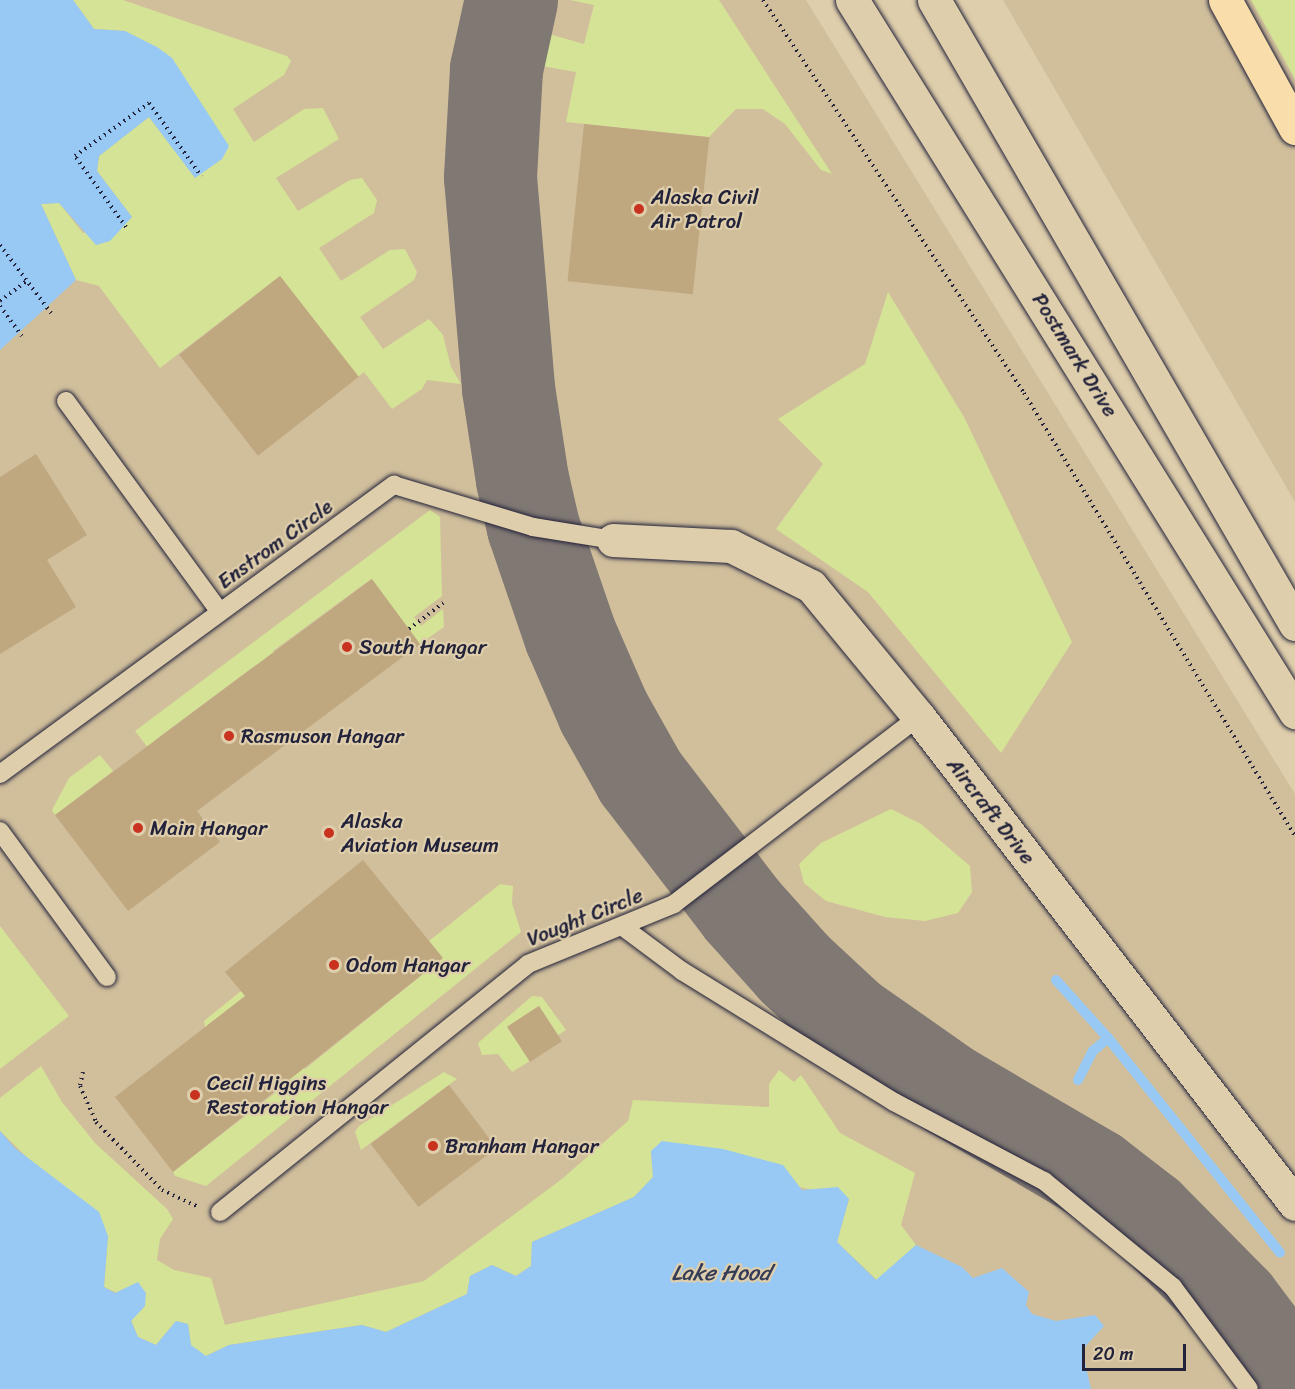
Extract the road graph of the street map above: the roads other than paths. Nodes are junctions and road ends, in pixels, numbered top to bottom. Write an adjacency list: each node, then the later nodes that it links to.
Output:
1 (852, 0): 9 (street, Postmark Drive)
2 (934, 0): 8 (street)
3 (1225, 0): 4 (main road)
4 (1295, 128)
5 (66, 401): 7 (lane)
6 (613, 540): 7 (lane, Enstrom Circle); 10 (street, Aircraft Drive)
7 (220, 612): 11 (lane, Enstrom Circle)
8 (1295, 624)
9 (1295, 712)
10 (919, 717): 13 (lane, Vought Circle); 15 (street, Aircraft Drive)
11 (0, 774)
12 (0, 831): 14 (lane)
13 (623, 927): 16 (lane, Vought Circle); 17 (lane)
14 (108, 977)
15 (1295, 1204)
16 (220, 1212)
17 (1249, 1389)

